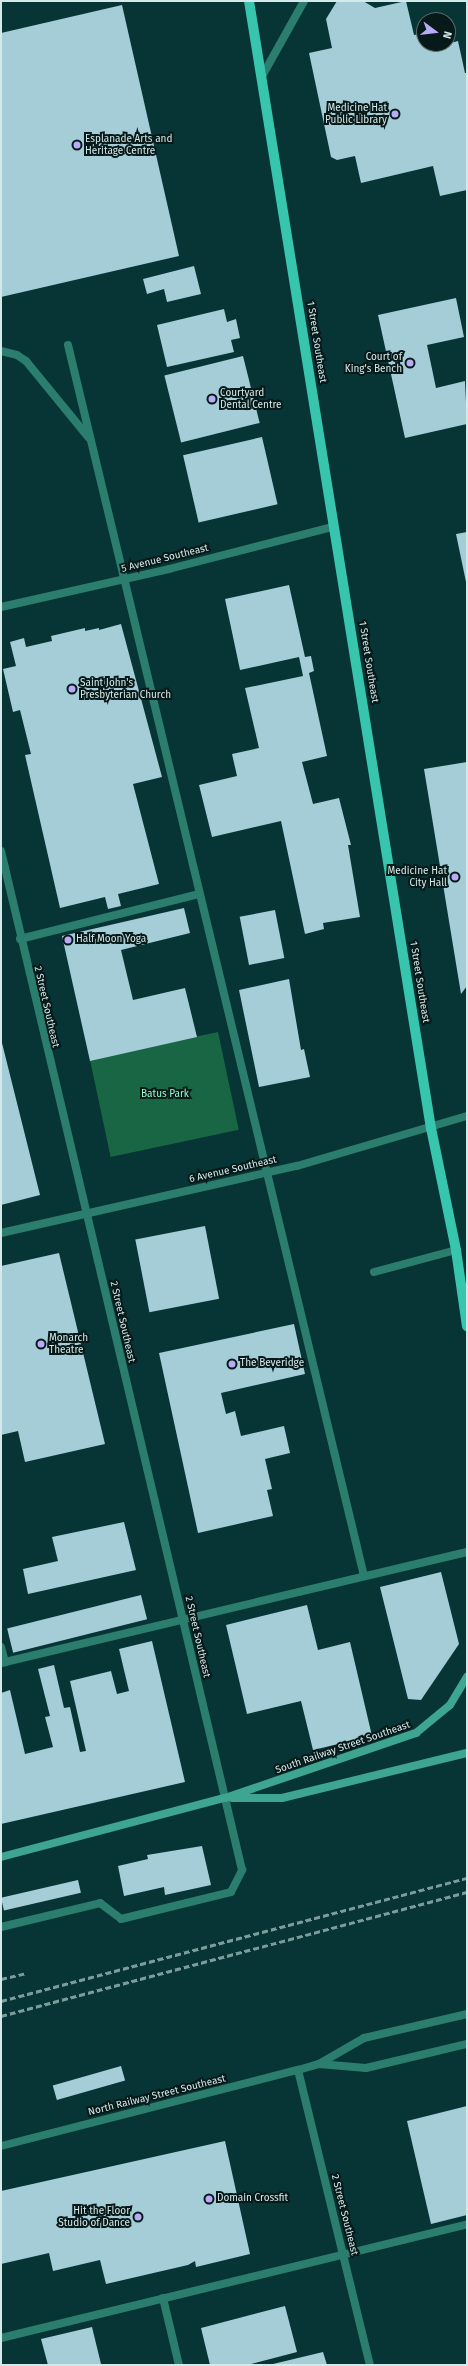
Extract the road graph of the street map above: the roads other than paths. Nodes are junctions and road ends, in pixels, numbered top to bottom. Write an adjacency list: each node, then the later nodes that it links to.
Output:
1 (249, 1): 3 (main road, 1 Street Southeast)
2 (304, 1): 3 (street)
3 (261, 78): 7 (main road, 1 Street Southeast)
4 (68, 345): 6 (street)
5 (1, 351): 6 (street)
6 (90, 439): 8 (street)
7 (333, 527): 8 (street, 5 Avenue Southeast); 14 (main road, 1 Street Southeast)
8 (124, 580): 9 (street, 5 Avenue Southeast); 11 (street)
9 (1, 607)
10 (1, 850): 12 (street, 2 Street Southeast)
11 (199, 894): 12 (street); 15 (street)
12 (20, 939): 16 (street, 2 Street Southeast)
13 (467, 1116): 14 (street, 6 Avenue Southeast)
14 (430, 1128): 15 (street, 6 Avenue Southeast); 18 (main road, 1 Street Southeast)
15 (267, 1172): 16 (street, 6 Avenue Southeast); 22 (street)
16 (86, 1214): 17 (street, 6 Avenue Southeast); 23 (street, 2 Street Southeast)
17 (1, 1233)
18 (456, 1250): 19 (street); 20 (main road, 1 Street Southeast)
19 (374, 1272)
20 (467, 1327)
21 (467, 1552): 22 (street)
22 (364, 1576): 23 (street)
23 (183, 1620): 25 (street); 28 (street, 2 Street Southeast)
24 (1, 1647): 25 (street)
25 (3, 1662)
26 (467, 1677): 28 (main road, South Railway Street Southeast)
27 (467, 1753): 28 (main road, South Railway Street Southeast)
28 (225, 1798): 29 (main road, South Railway Street Southeast); 30 (street, 2 Street Southeast)
29 (1, 1857)
30 (1, 1927)
31 (467, 2014): 33 (street, North Railway Street Southeast)
32 (467, 2044): 33 (street, North Railway Street Southeast)
33 (319, 2064): 34 (street, North Railway Street Southeast)
34 (298, 2070): 35 (street, North Railway Street Southeast); 37 (street, 2 Street Southeast)
35 (1, 2146)
36 (467, 2224): 37 (street)
37 (344, 2254): 38 (street); 41 (street, 2 Street Southeast)
38 (163, 2298): 39 (street); 40 (street)
39 (1, 2338)
40 (179, 2365)
41 (370, 2365)

